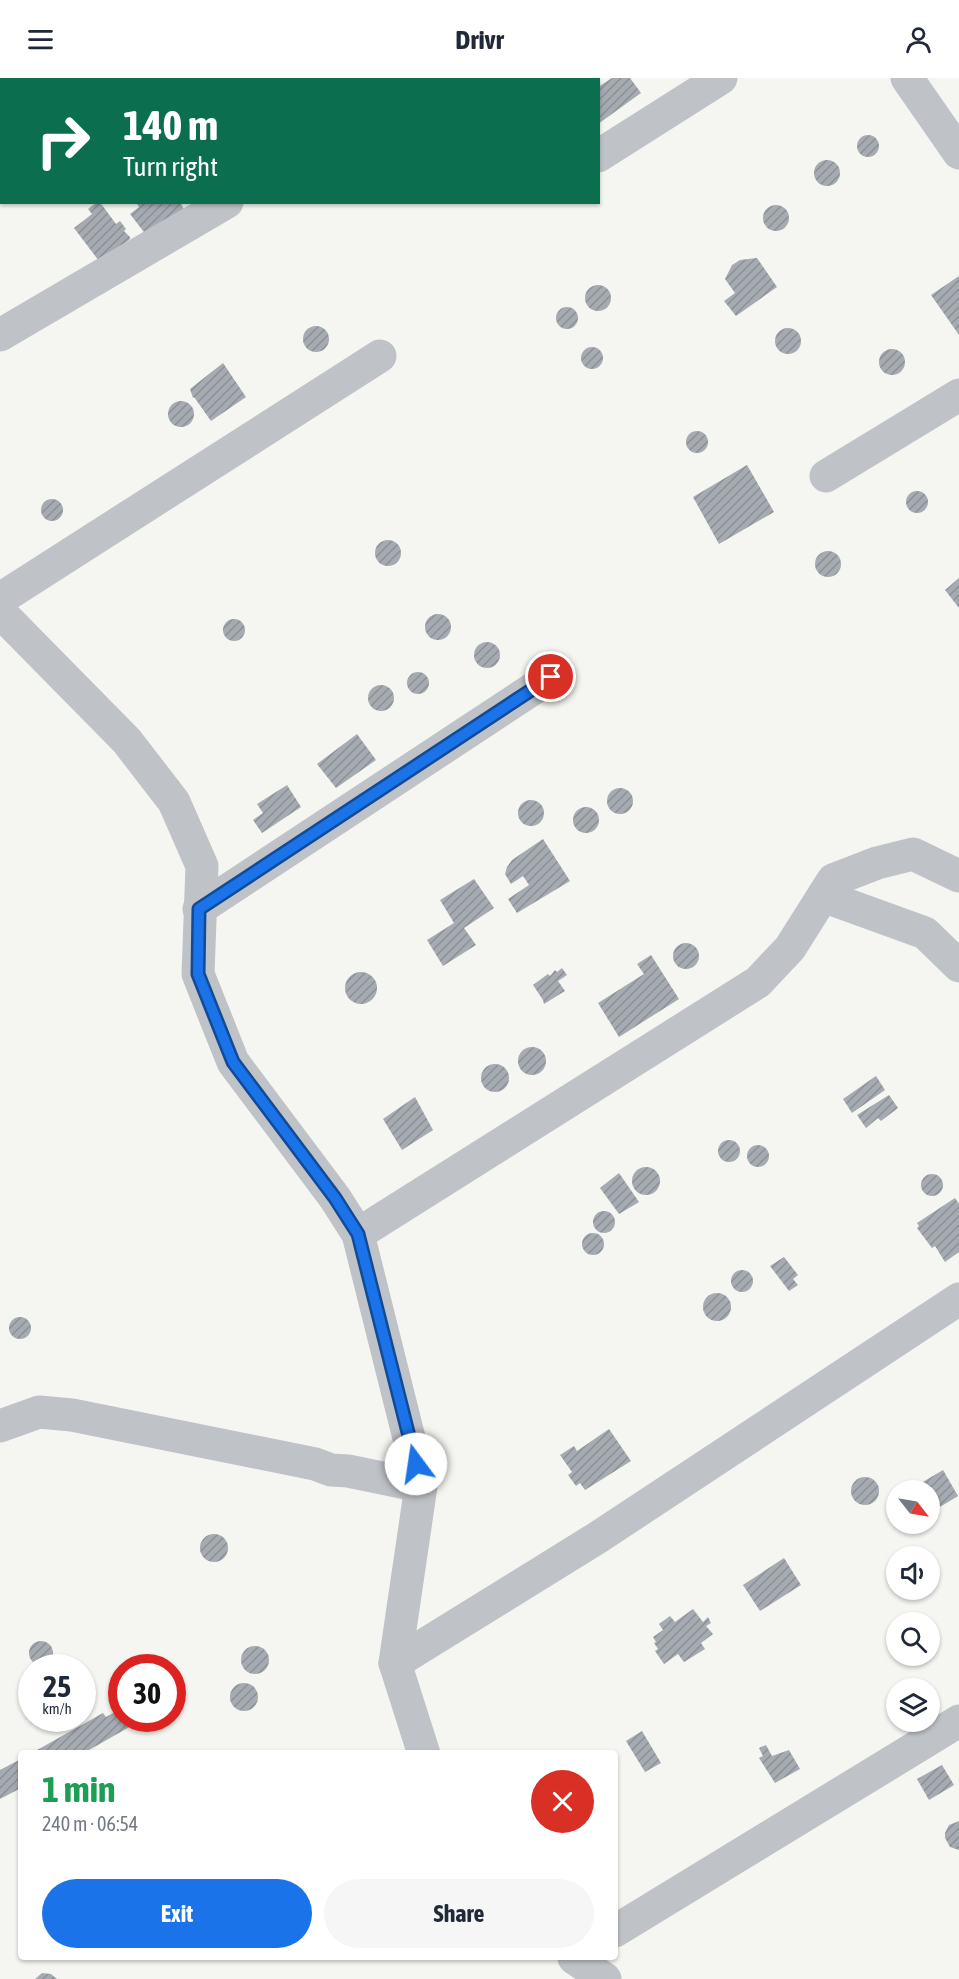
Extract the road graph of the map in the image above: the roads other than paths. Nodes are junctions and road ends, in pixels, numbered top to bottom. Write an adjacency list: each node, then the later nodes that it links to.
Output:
1 (721, 78): 4 (street)
2 (907, 78): 3 (street)
3 (959, 153)
4 (600, 155)
5 (224, 204): 6 (street)
6 (0, 335)
7 (380, 356): 10 (street)
8 (959, 395): 9 (street)
9 (826, 476)
10 (0, 599)
11 (0, 612): 15 (street)
12 (551, 677): 15 (street)
13 (959, 876): 14 (street)
14 (823, 896): 16 (street); 17 (street)
15 (199, 909): 17 (street)
16 (959, 966)
17 (358, 1234): 20 (street)
18 (959, 1299): 21 (street)
19 (0, 1426): 20 (street)
20 (422, 1486): 21 (street)
21 (395, 1663): 23 (street)
22 (959, 1722): 24 (street)
23 (423, 1750)
24 (618, 1929)
25 (577, 1960): 26 (street)
26 (605, 1979)

